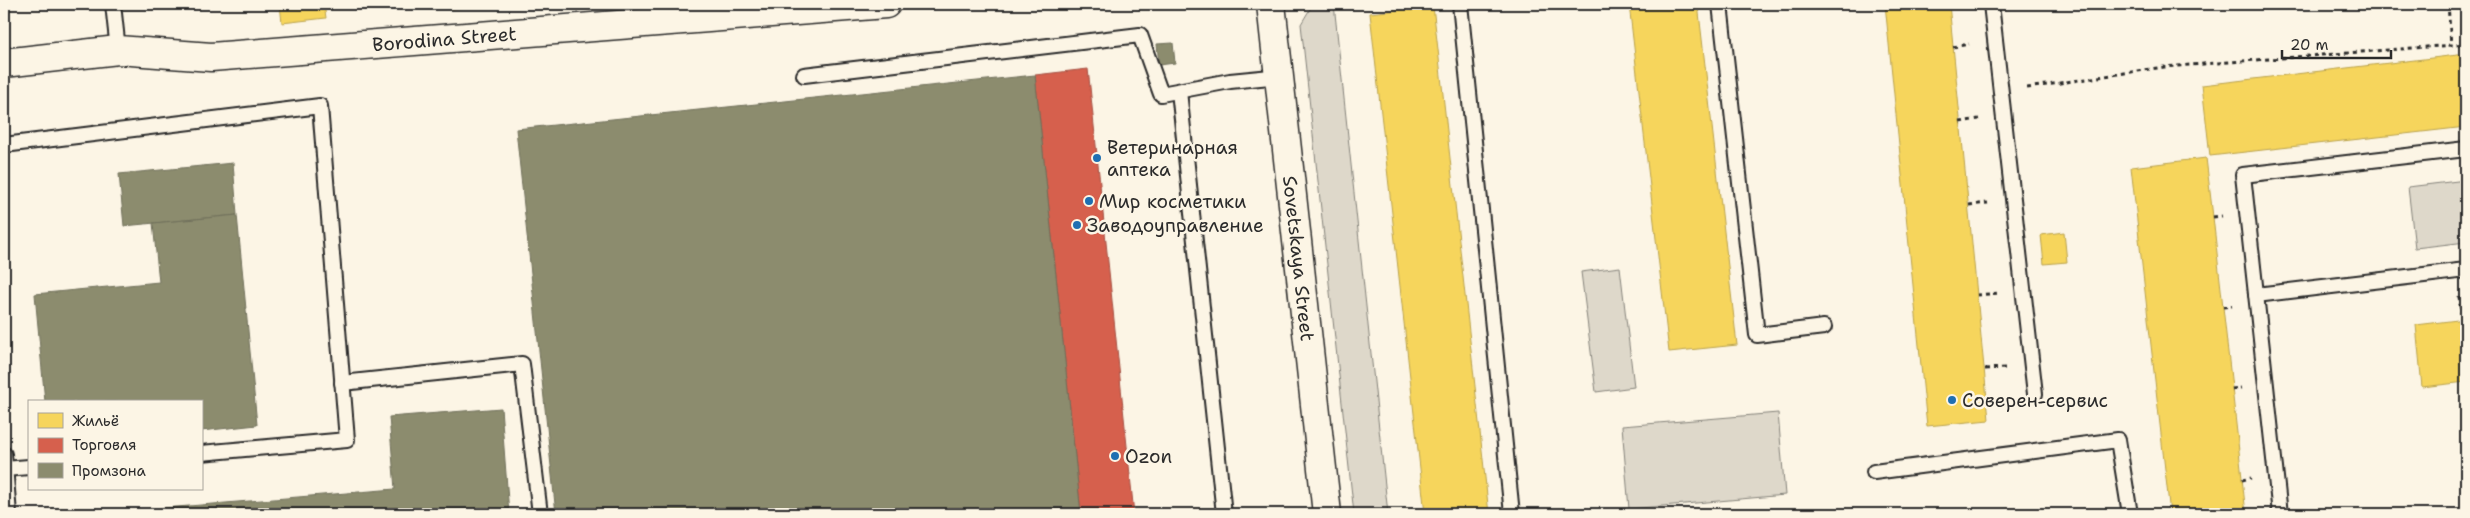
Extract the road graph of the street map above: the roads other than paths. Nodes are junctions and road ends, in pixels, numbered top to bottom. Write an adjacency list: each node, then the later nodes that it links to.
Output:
1 (113, 4): 7 (lane)
2 (886, 4): 7 (street, Borodina Street)
3 (1271, 4): 10 (street, Sovetskaya Street)
4 (1460, 4): 28 (lane)
5 (1720, 4): 16 (lane)
6 (1991, 4): 18 (lane)
7 (118, 50): 8 (street, Borodina Street)
8 (4, 63)
9 (804, 75): 11 (lane)
10 (1280, 76): 11 (lane); 27 (street, Sovetskaya Street)
11 (1179, 91): 26 (lane)
12 (4, 145): 17 (lane)
13 (2466, 149): 15 (lane)
14 (2466, 270): 15 (lane)
15 (2256, 295): 30 (lane)
16 (1824, 327)
17 (342, 383): 19 (lane); 25 (lane)
18 (2035, 394)
19 (202, 453)
20 (4, 454): 22 (lane)
21 (28, 467): 22 (lane)
22 (5, 469): 24 (lane)
23 (1874, 472): 29 (lane)
24 (9, 514)
25 (540, 514)
26 (1224, 514)
27 (1327, 514)
28 (1512, 514)
29 (2130, 514)
30 (2280, 514)

